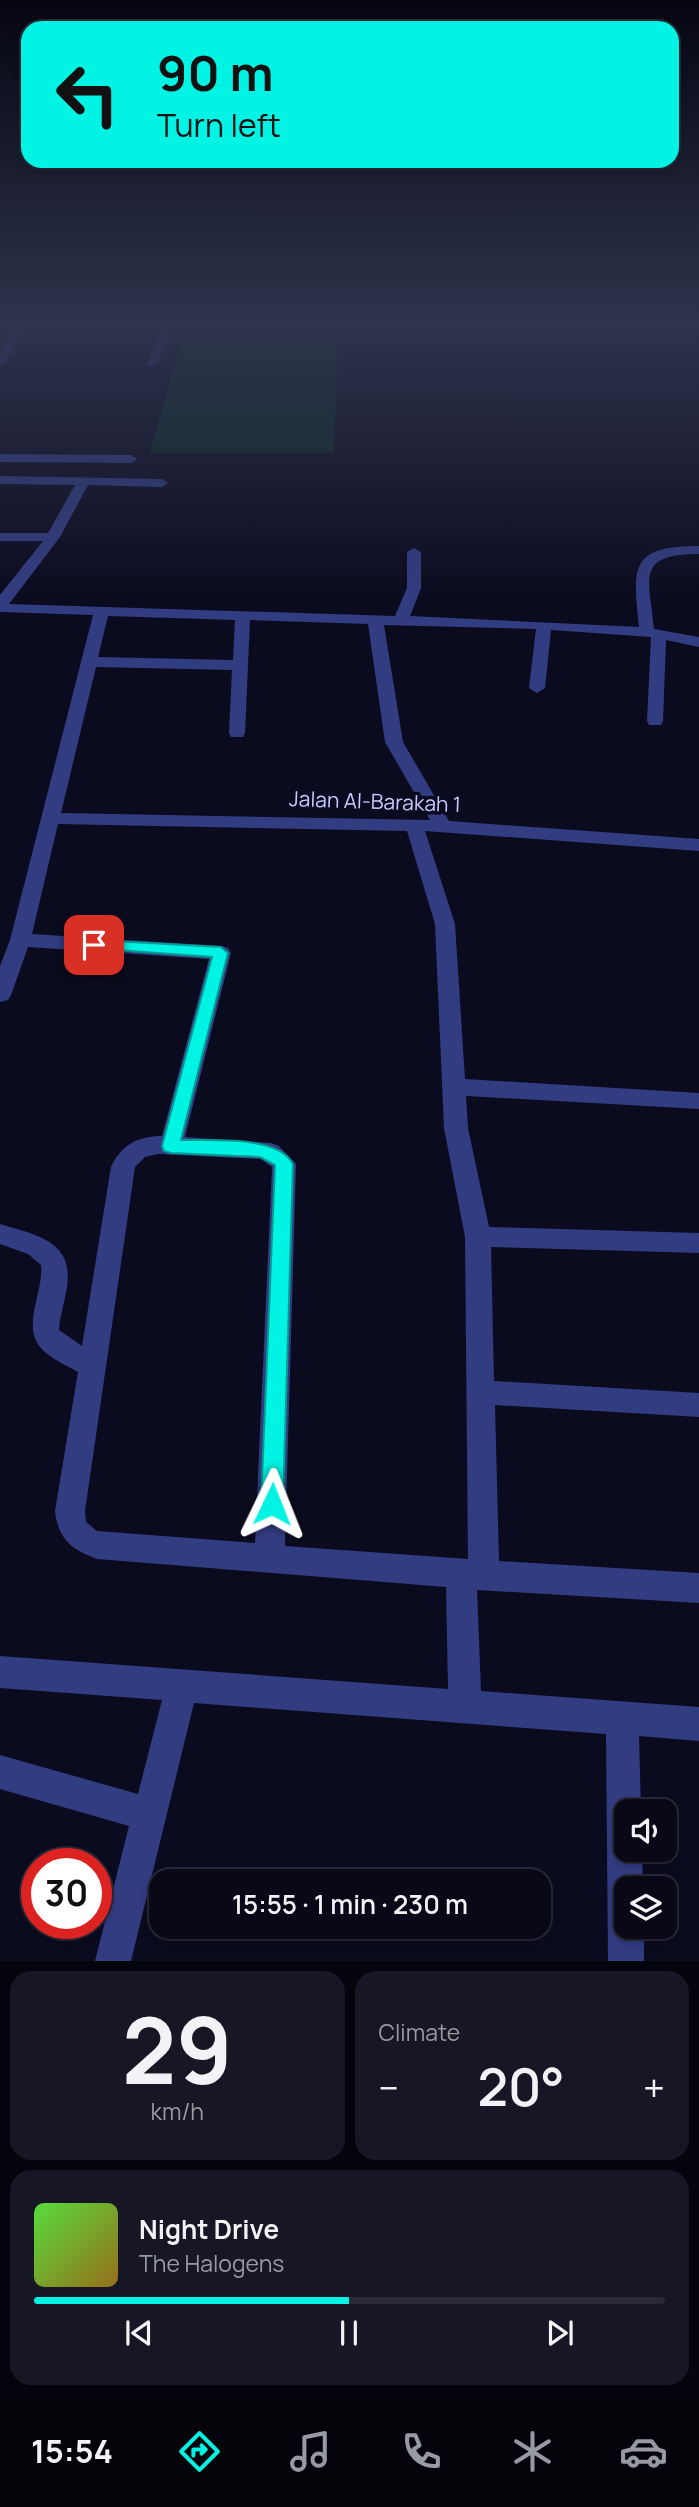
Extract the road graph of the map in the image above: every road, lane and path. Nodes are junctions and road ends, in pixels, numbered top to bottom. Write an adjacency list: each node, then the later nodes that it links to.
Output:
1 (35, 444): 3 (street)
2 (0, 458): 3 (street)
3 (41, 458): 4 (street)
4 (131, 460)
5 (0, 480): 6 (street)
6 (84, 481): 7 (street); 9 (street)
7 (162, 483)
8 (0, 537): 9 (street)
9 (53, 537): 12 (street)
10 (699, 550): 18 (street)
11 (414, 552): 16 (street)
12 (0, 607): 13 (street)
13 (102, 611): 14 (street); 20 (street)
14 (243, 614): 15 (street); 21 (street)
15 (374, 618): 16 (street); 27 (street)
16 (401, 619): 17 (street)
17 (544, 625): 18 (street); 22 (street)
18 (653, 633): 19 (street); 23 (street)
19 (699, 642)
20 (89, 662): 21 (street); 25 (street)
21 (241, 665): 24 (street)
22 (537, 688)
23 (655, 721)
24 (237, 733)
25 (50, 818): 26 (street, Jalan Al-Barakah 1); 29 (street)
26 (414, 825): 27 (street, Jalan Al-Barakah 1); 31 (street)
27 (443, 825): 28 (street, Jalan Al-Barakah 1)
28 (699, 845)
29 (20, 940): 30 (street); 33 (street)
30 (0, 995)
31 (453, 1087): 32 (street); 35 (street)
32 (699, 1101)
33 (171, 1146): 37 (street); 40 (street)
34 (0, 1234): 37 (street)
35 (478, 1237): 36 (street); 38 (street)
36 (699, 1243)
37 (92, 1367): 40 (street)
38 (481, 1392): 39 (street); 41 (street)
39 (699, 1405)
40 (269, 1559): 41 (street)
41 (473, 1576): 42 (street); 45 (street)
42 (699, 1588)
43 (0, 1672): 44 (street)
44 (182, 1684): 45 (street); 49 (street)
45 (465, 1706): 46 (street)
46 (622, 1718): 47 (street); 51 (street)
47 (699, 1724)
48 (0, 1772): 49 (street)
49 (149, 1814): 50 (street)
50 (113, 1961)
51 (626, 1961)

